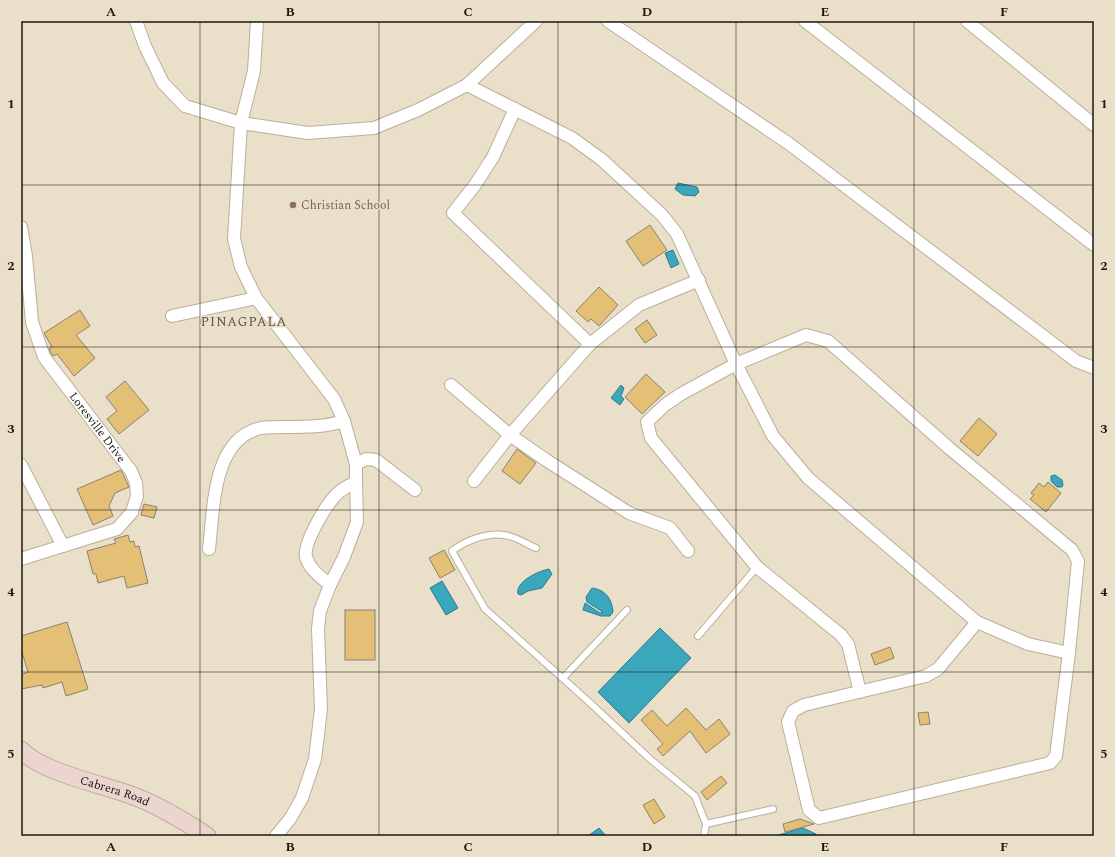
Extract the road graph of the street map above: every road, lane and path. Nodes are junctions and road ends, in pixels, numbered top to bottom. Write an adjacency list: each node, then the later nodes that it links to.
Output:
1 (136, 21): 9 (street)
2 (257, 21): 9 (street)
3 (536, 21): 7 (street)
4 (608, 21): 18 (street)
5 (805, 21): 12 (street)
6 (968, 21): 10 (street)
7 (467, 85): 8 (street); 9 (street)
8 (515, 109): 13 (street); 16 (street)
9 (241, 122): 14 (street)
10 (1094, 125)
11 (21, 227): 27 (street, Loresville Drive)
12 (1094, 245)
13 (699, 280): 16 (street); 17 (street)
14 (256, 298): 15 (street); 20 (street)
15 (172, 316)
16 (590, 344): 21 (street)
17 (736, 364): 32 (street); 35 (street); 37 (street)
18 (1094, 368)
19 (451, 385): 21 (street)
20 (344, 421): 22 (street); 28 (street)
21 (510, 435): 25 (street); 30 (street)
22 (356, 464): 24 (street); 26 (street)
23 (21, 465): 27 (street)
24 (356, 482): 33 (street); 33 (street)
25 (474, 482)
26 (415, 490)
27 (63, 546): 31 (street, Loresville Drive)
28 (209, 548)
29 (536, 548): 38 (lane)
30 (688, 551)
31 (21, 559)
32 (757, 567): 36 (lane); 39 (street)
33 (330, 585): 44 (street)
34 (627, 610): 38 (lane)
35 (977, 622): 37 (street); 39 (street)
36 (698, 636)
37 (1069, 653): 39 (street)
38 (564, 678): 42 (lane)
39 (860, 692)
40 (21, 750): 43 (main road, Cabrera Road)
41 (773, 809): 42 (lane)
42 (706, 824): 45 (lane)
43 (207, 836)
44 (276, 836)
45 (704, 836)

